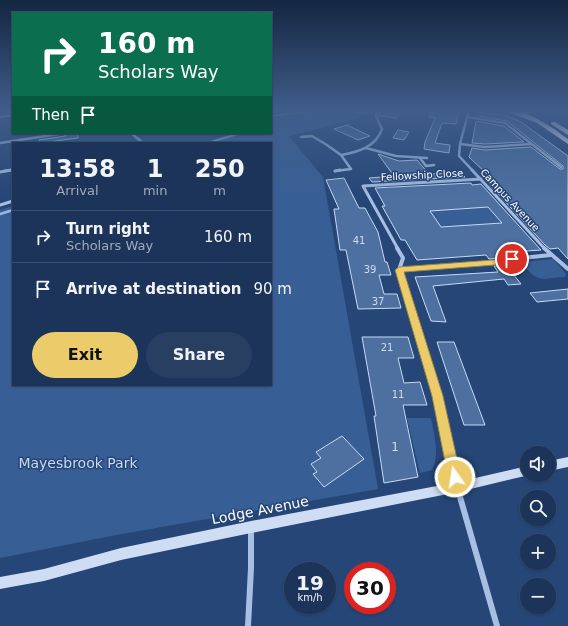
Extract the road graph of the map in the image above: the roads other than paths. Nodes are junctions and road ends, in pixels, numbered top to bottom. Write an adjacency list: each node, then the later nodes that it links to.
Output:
1 (25, 139): 6 (street)
2 (317, 139): 10 (street)
3 (377, 139): 9 (street)
4 (461, 139): 7 (street, Campus Avenue)
5 (526, 139): 8 (street)
6 (0, 143)
7 (460, 144): 8 (street); 18 (street, Campus Avenue)
8 (532, 144): 14 (street)
9 (366, 148): 10 (street); 11 (street)
10 (341, 155): 16 (street)
11 (420, 158): 12 (street); 13 (street)
12 (427, 158)
13 (434, 165)
14 (561, 167)
15 (12, 170): 17 (street)
16 (335, 171)
17 (0, 172)
18 (481, 179): 21 (street, Campus Avenue); 23 (street, Fellowship Close)
19 (12, 201): 20 (street)
20 (0, 205)
21 (550, 255): 22 (street, Campus Avenue); 23 (street)
22 (568, 269)
23 (399, 270): 27 (street)
24 (568, 462): 25 (street)
25 (556, 465)
26 (520, 473): 27 (street, Lodge Avenue)
27 (458, 487): 28 (street, Lodge Avenue); 31 (street)
28 (251, 527): 29 (street, Lodge Avenue); 30 (street)
29 (0, 583)
30 (248, 626)
31 (497, 626)

